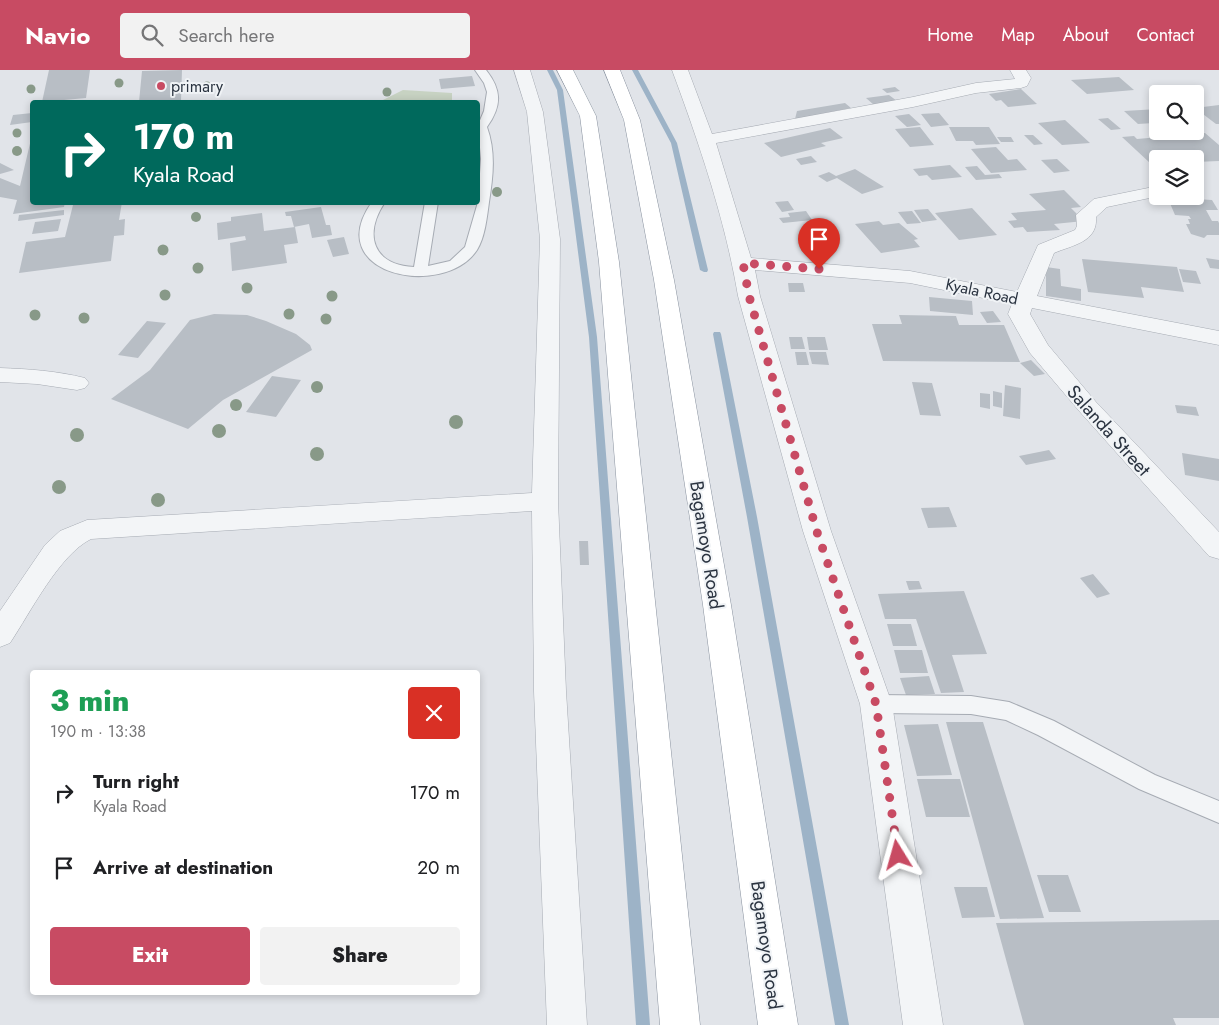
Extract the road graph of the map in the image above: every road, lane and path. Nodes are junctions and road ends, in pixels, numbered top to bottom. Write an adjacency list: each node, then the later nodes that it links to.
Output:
1 (480, 70): 7 (lane)
2 (522, 70): 18 (street)
3 (565, 70): 24 (highway)
4 (612, 70): 25 (highway, Bagamoyo Road)
5 (680, 70): 8 (street)
6 (1018, 70): 8 (street)
7 (480, 129): 13 (lane)
8 (706, 140): 12 (street)
9 (1149, 193): 14 (street)
10 (377, 205): 13 (lane)
11 (431, 205): 13 (lane)
12 (743, 263): 14 (street, Kyala Road); 21 (street)
13 (420, 272)
14 (1024, 301): 15 (street, Kyala Road); 19 (street, Salanda Street)
15 (1219, 338)
16 (0, 375): 17 (street)
17 (77, 384)
18 (545, 501): 20 (street); 23 (street)
19 (1219, 549)
20 (0, 635)
21 (876, 704): 22 (lane); 26 (street)
22 (1219, 812)
23 (567, 1025)
24 (680, 1025)
25 (778, 1025)
26 (923, 1025)

